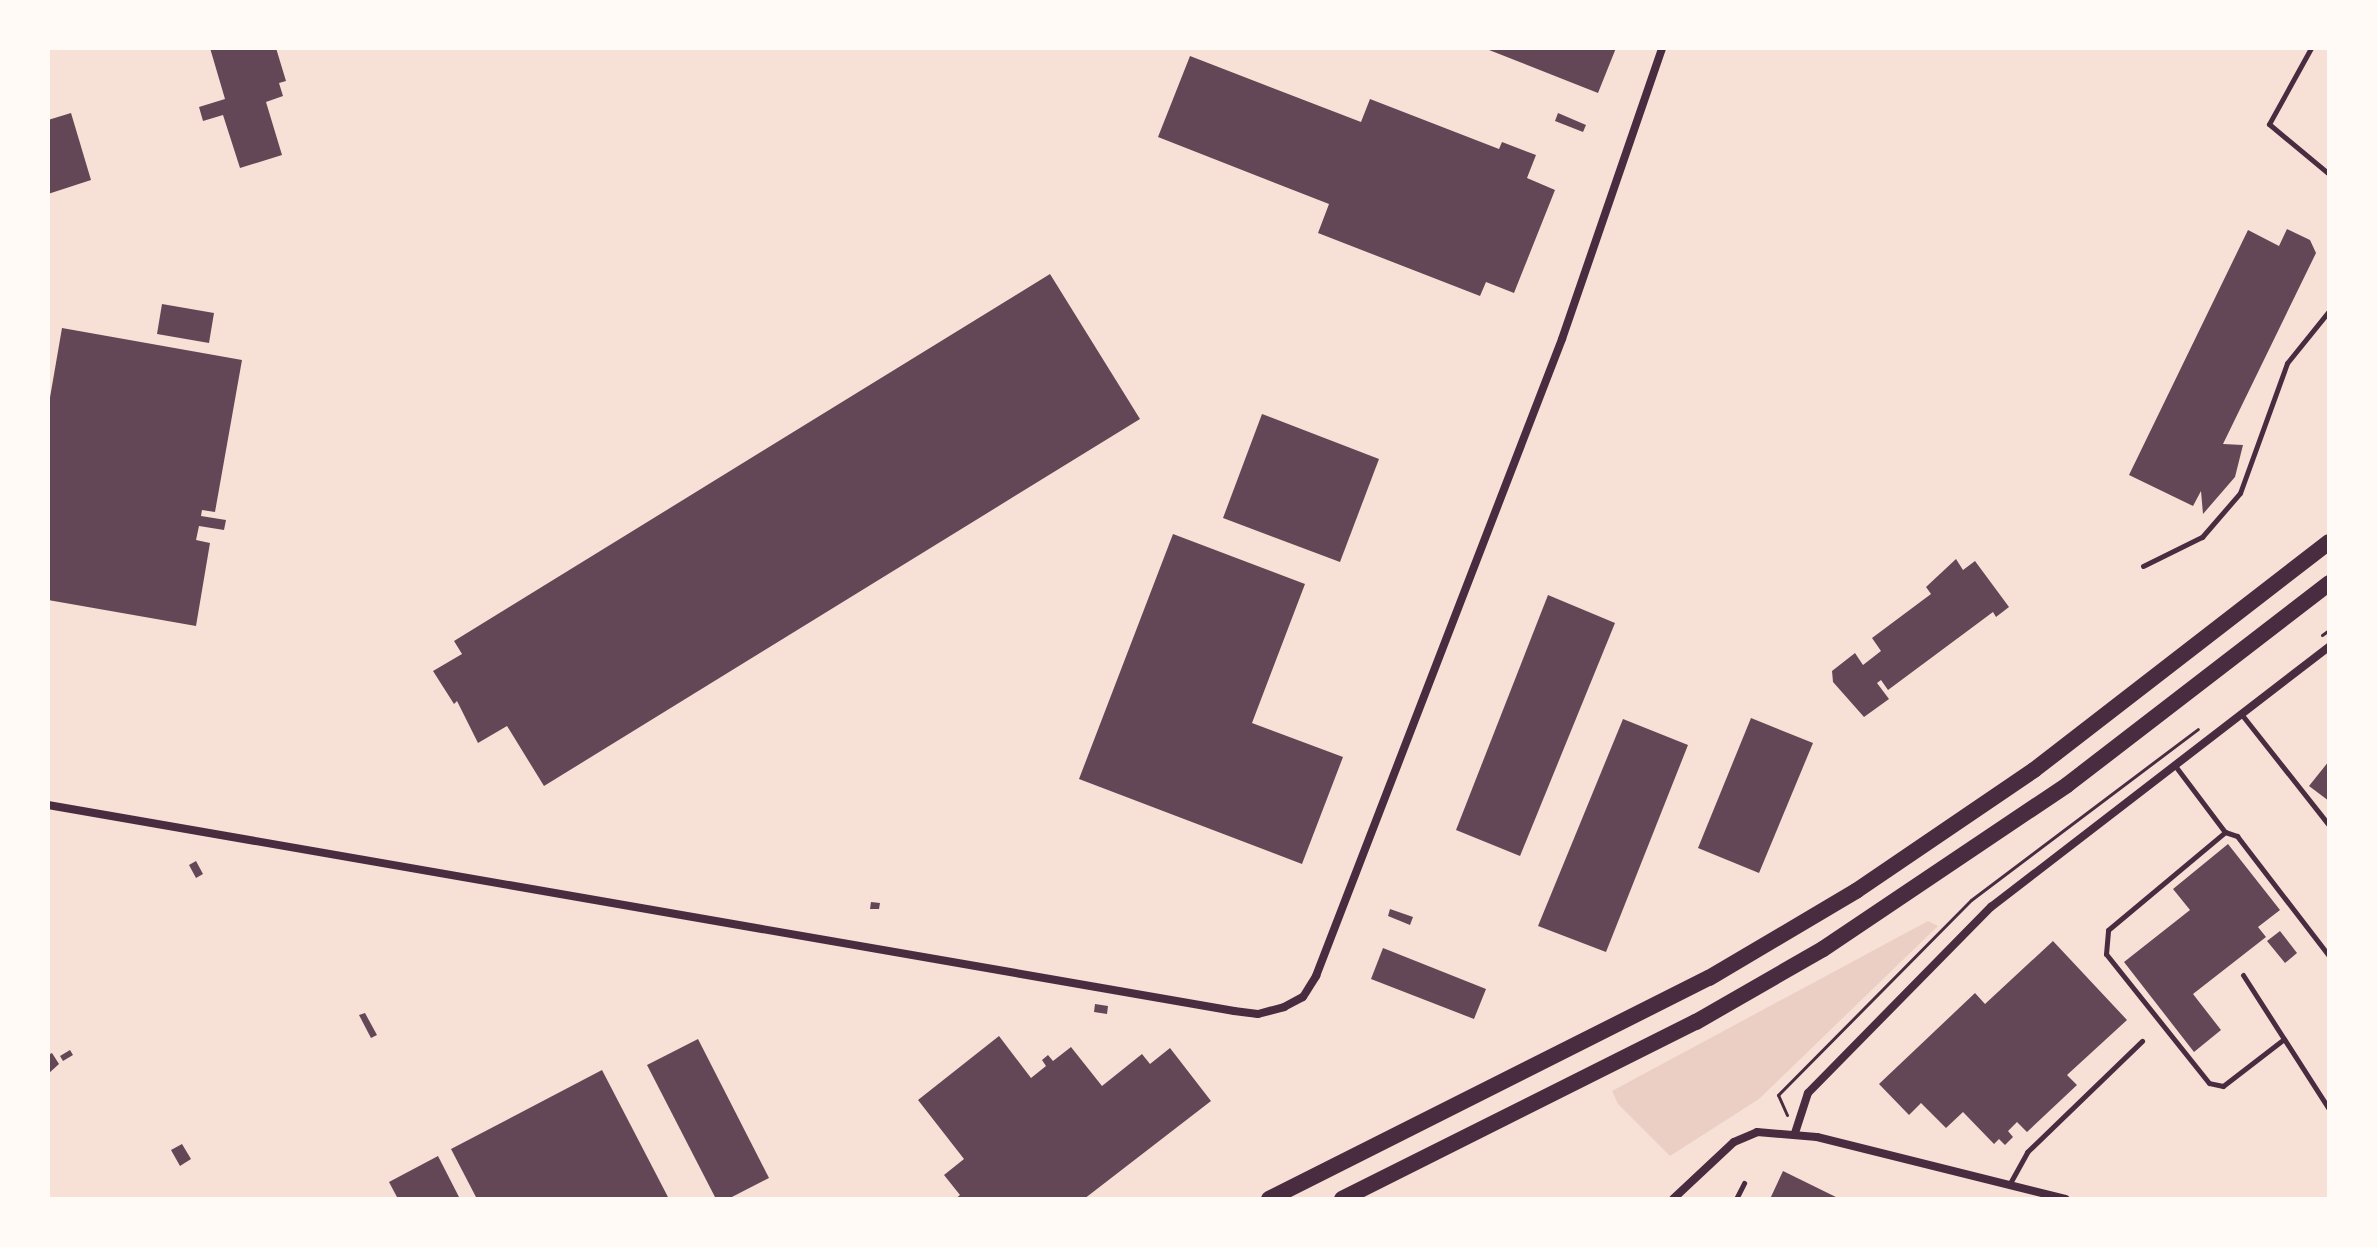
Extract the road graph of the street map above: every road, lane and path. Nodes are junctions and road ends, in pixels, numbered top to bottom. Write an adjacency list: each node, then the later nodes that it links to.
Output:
1 (1662, 48): 11 (street)
2 (2311, 48): 3 (lane)
3 (2329, 174)
4 (2329, 311): 6 (lane)
5 (2329, 542): 22 (highway)
6 (2143, 566)
7 (2329, 583): 23 (highway)
8 (2329, 647): 9 (street)
9 (2241, 714): 10 (street); 12 (lane)
10 (2176, 767): 13 (lane); 19 (street)
11 (48, 805)
12 (2329, 825)
13 (2225, 832): 14 (lane); 16 (lane)
14 (2329, 956)
15 (2243, 975): 16 (lane)
16 (2284, 1039): 18 (lane)
17 (2142, 1041): 21 (lane)
18 (2329, 1109)
19 (1795, 1133): 21 (street); 24 (street)
20 (1744, 1183): 25 (lane)
21 (2009, 1185): 26 (street)
22 (1269, 1199)
23 (1342, 1199)
24 (1674, 1199)
25 (1736, 1199)
26 (2065, 1199)

